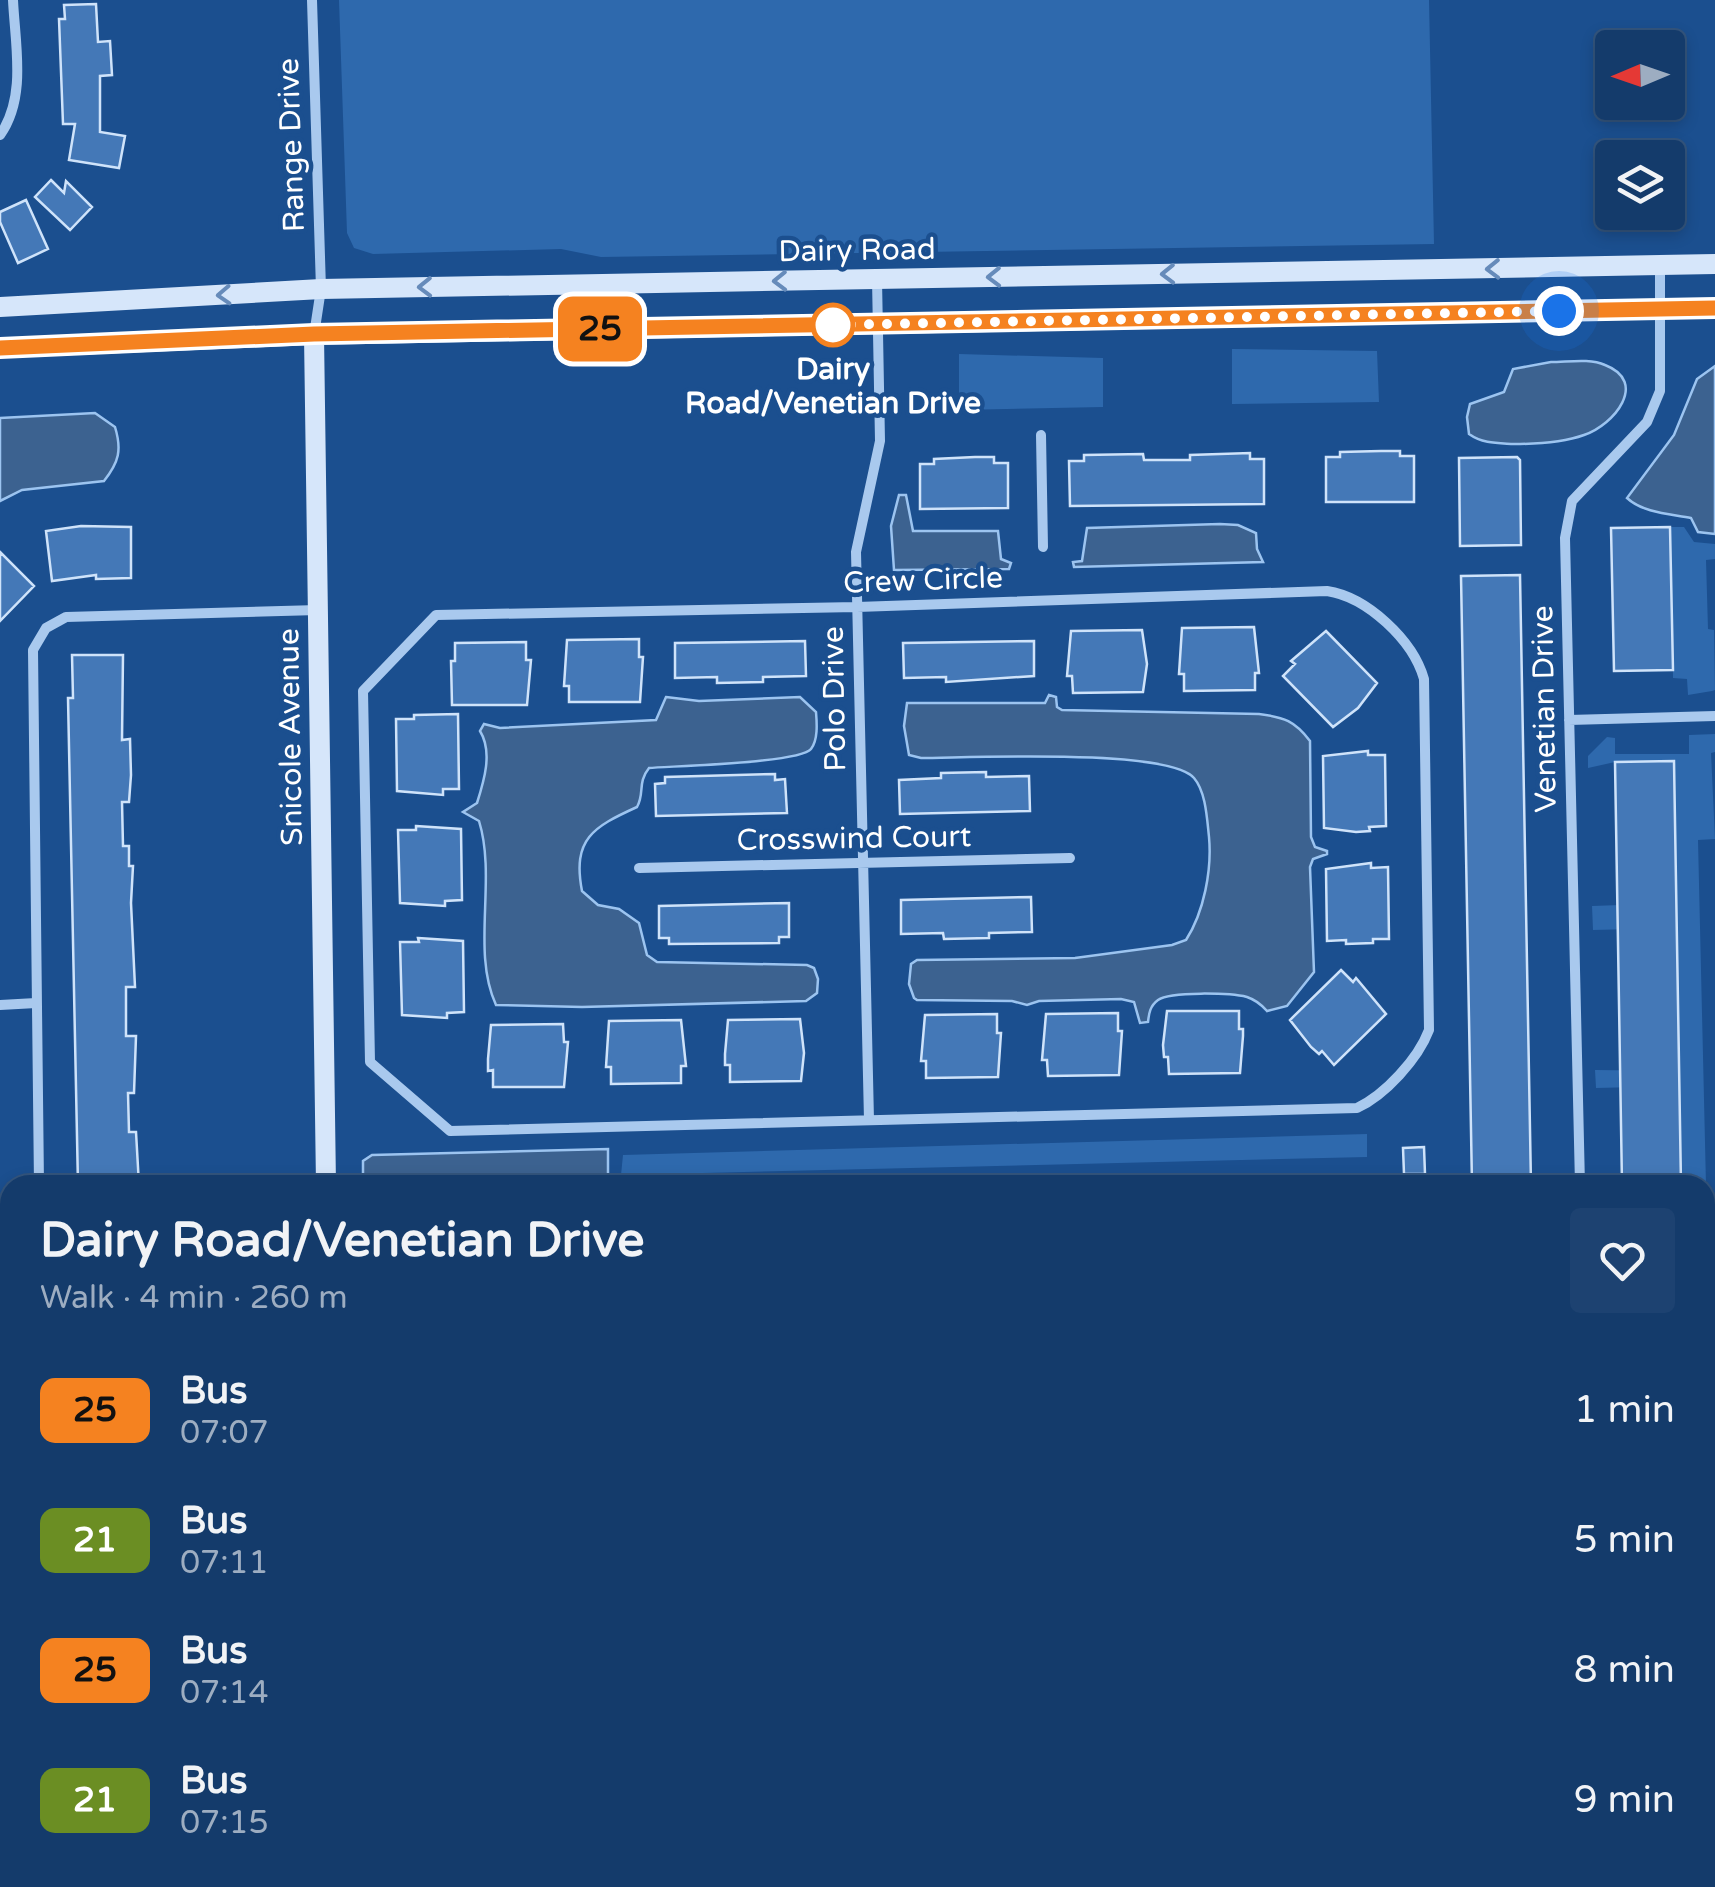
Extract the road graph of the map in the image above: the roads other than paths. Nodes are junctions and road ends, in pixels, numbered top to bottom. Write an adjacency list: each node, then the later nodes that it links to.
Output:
1 (13, 0): 3 (street)
2 (312, 0): 7 (street, Range Drive)
3 (0, 135)
4 (1715, 264): 5 (street, Dairy Road)
5 (1660, 266): 6 (street, Dairy Road, one-way to 6); 10 (street, Venetian Drive)
6 (877, 279): 7 (street, Dairy Road, one-way to 7); 11 (street, Polo Drive)
7 (321, 288): 8 (street, Dairy Road, one-way to 8); 12 (street, Snicole Avenue)
8 (0, 307)
9 (1715, 308): 10 (street)
10 (1662, 309): 11 (street); 19 (street, Venetian Drive)
11 (880, 324): 12 (street); 16 (street, Polo Drive)
12 (314, 334): 13 (street); 17 (street, Snicole Avenue)
13 (0, 348)
14 (1041, 435): 15 (street)
15 (1044, 547)
16 (857, 607): 21 (street, Polo Drive); 25 (street, Crew Circle); 25 (street, Crew Circle)
17 (318, 610): 23 (street); 27 (street, Snicole Avenue)
18 (1715, 716): 19 (street)
19 (1569, 720): 28 (street, Venetian Drive)
20 (1070, 858): 21 (street, Crosswind Court)
21 (863, 862): 22 (street, Crosswind Court); 25 (street, Polo Drive)
22 (639, 868)
23 (36, 1003): 24 (street); 26 (street)
24 (0, 1004)
25 (868, 1120)
26 (39, 1175)
27 (326, 1175)
28 (1580, 1175)
29 (938, 1887): 30 (street)
30 (978, 1887): 31 (street)
31 (1055, 1887)

